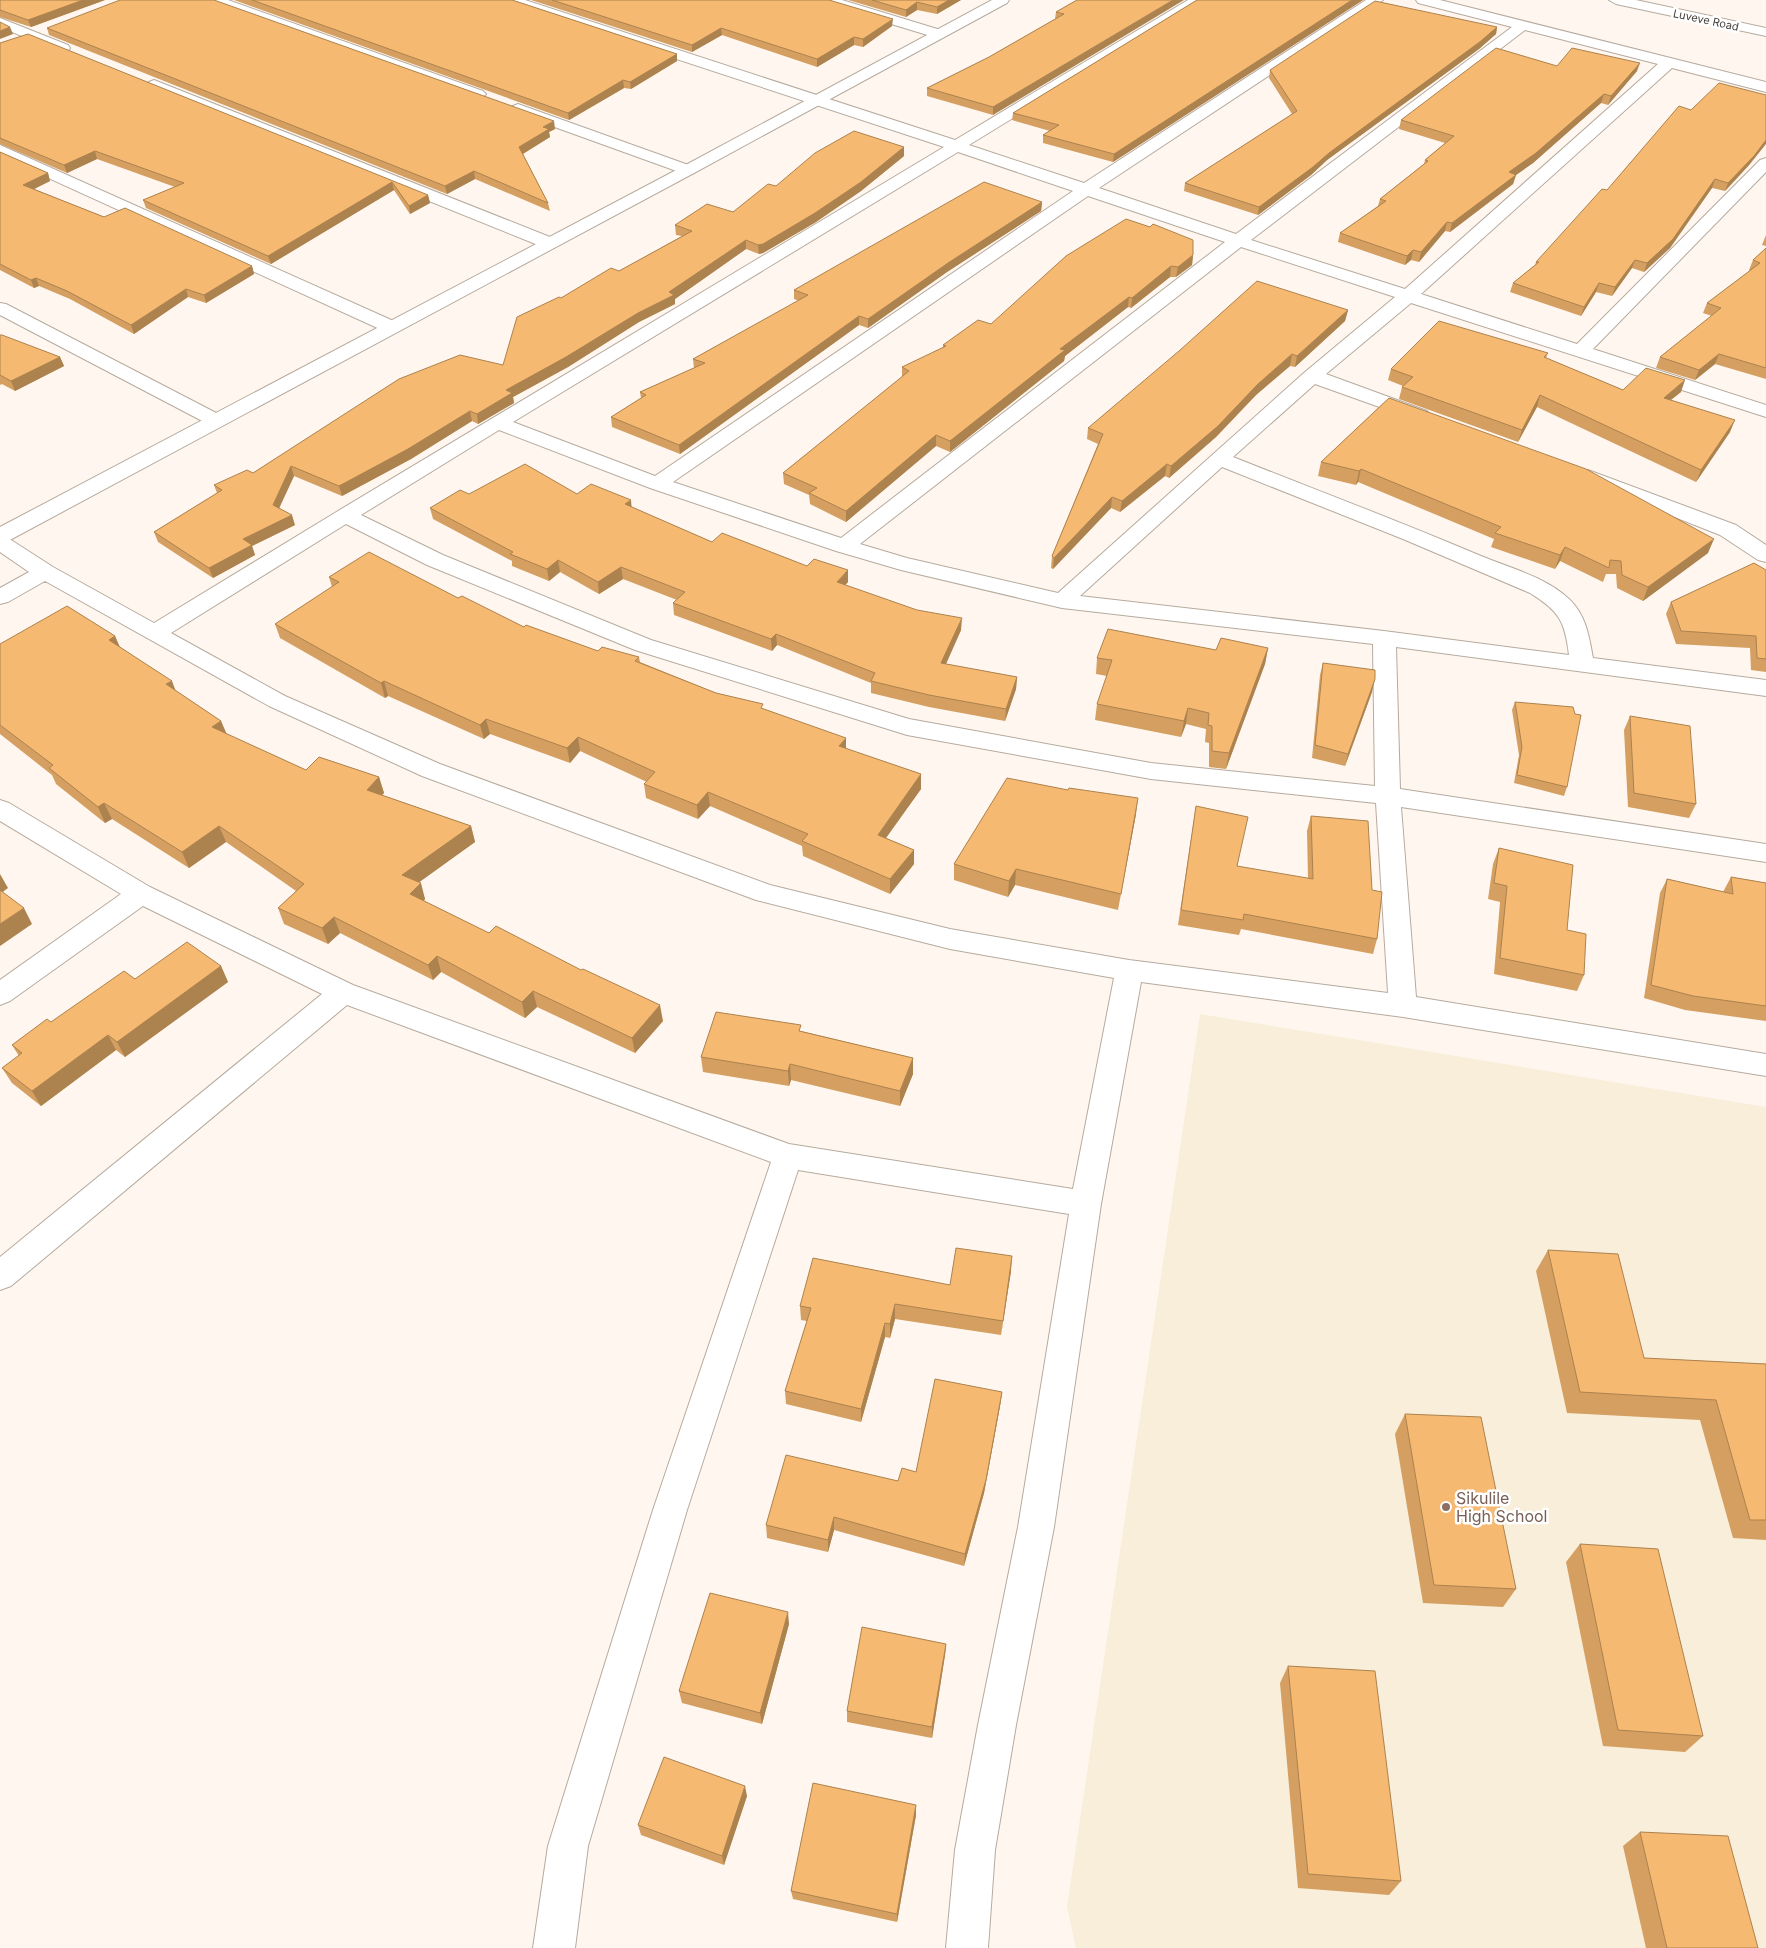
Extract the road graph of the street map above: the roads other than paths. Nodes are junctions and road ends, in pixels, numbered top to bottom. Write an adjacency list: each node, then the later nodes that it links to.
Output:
1 (216, 0): 24 (street)
2 (511, 0): 20 (street)
3 (827, 0): 13 (street)
4 (1002, 0): 13 (street)
5 (1198, 0): 21 (street)
6 (1376, 0): 25 (street)
7 (1423, 0): 10 (street)
8 (1616, 0): 12 (street, Luveve Road)
9 (0, 22): 14 (street)
10 (1522, 26): 17 (street); 26 (street)
11 (50, 28): 14 (street)
12 (1766, 32)
13 (939, 34): 20 (street)
14 (31, 35): 15 (street); 16 (street)
15 (8, 43)
16 (77, 54)
17 (1668, 63): 19 (street); 28 (street)
18 (142, 80): 27 (street)
19 (1766, 87)
20 (818, 99): 21 (street); 24 (street)
21 (956, 145): 25 (street); 35 (street)
22 (0, 150): 30 (street)
23 (1766, 163): 31 (street)
24 (688, 170): 27 (street)
25 (1085, 190): 26 (street); 39 (street)
26 (1238, 241): 28 (street); 43 (street)
27 (550, 243): 30 (street)
28 (1408, 296): 31 (street); 32 (street)
29 (0, 308): 34 (street)
30 (391, 327): 34 (street)
31 (1581, 351): 33 (street)
32 (1312, 376): 36 (street); 37 (street)
33 (1766, 411)
34 (215, 420): 41 (street)
35 (498, 423): 39 (street); 40 (street)
36 (1442, 423)
37 (1219, 459): 47 (street); 50 (street)
38 (1572, 470): 44 (street)
39 (657, 484): 43 (street)
40 (345, 515): 48 (street); 52 (street)
41 (0, 536)
42 (0, 543): 45 (street)
43 (844, 546): 47 (street)
44 (1766, 555)
45 (46, 572): 46 (street); 48 (street)
46 (0, 597)
47 (1062, 600): 49 (street)
48 (156, 632): 56 (street)
49 (1384, 638): 50 (street); 52 (street)
50 (1582, 663): 51 (street)
51 (1766, 688)
52 (1388, 796): 54 (street); 59 (street)
53 (0, 809): 55 (street)
54 (1766, 853)
55 (140, 894): 57 (street); 58 (street)
56 (1129, 970): 59 (street); 62 (street)
57 (343, 992): 61 (street); 63 (street)
58 (0, 994)
59 (1404, 1006): 60 (street)
60 (1766, 1065)
61 (788, 1156): 62 (street); 64 (street)
62 (1086, 1204): 65 (street)
63 (0, 1276)
64 (554, 1948)
65 (967, 1948)

